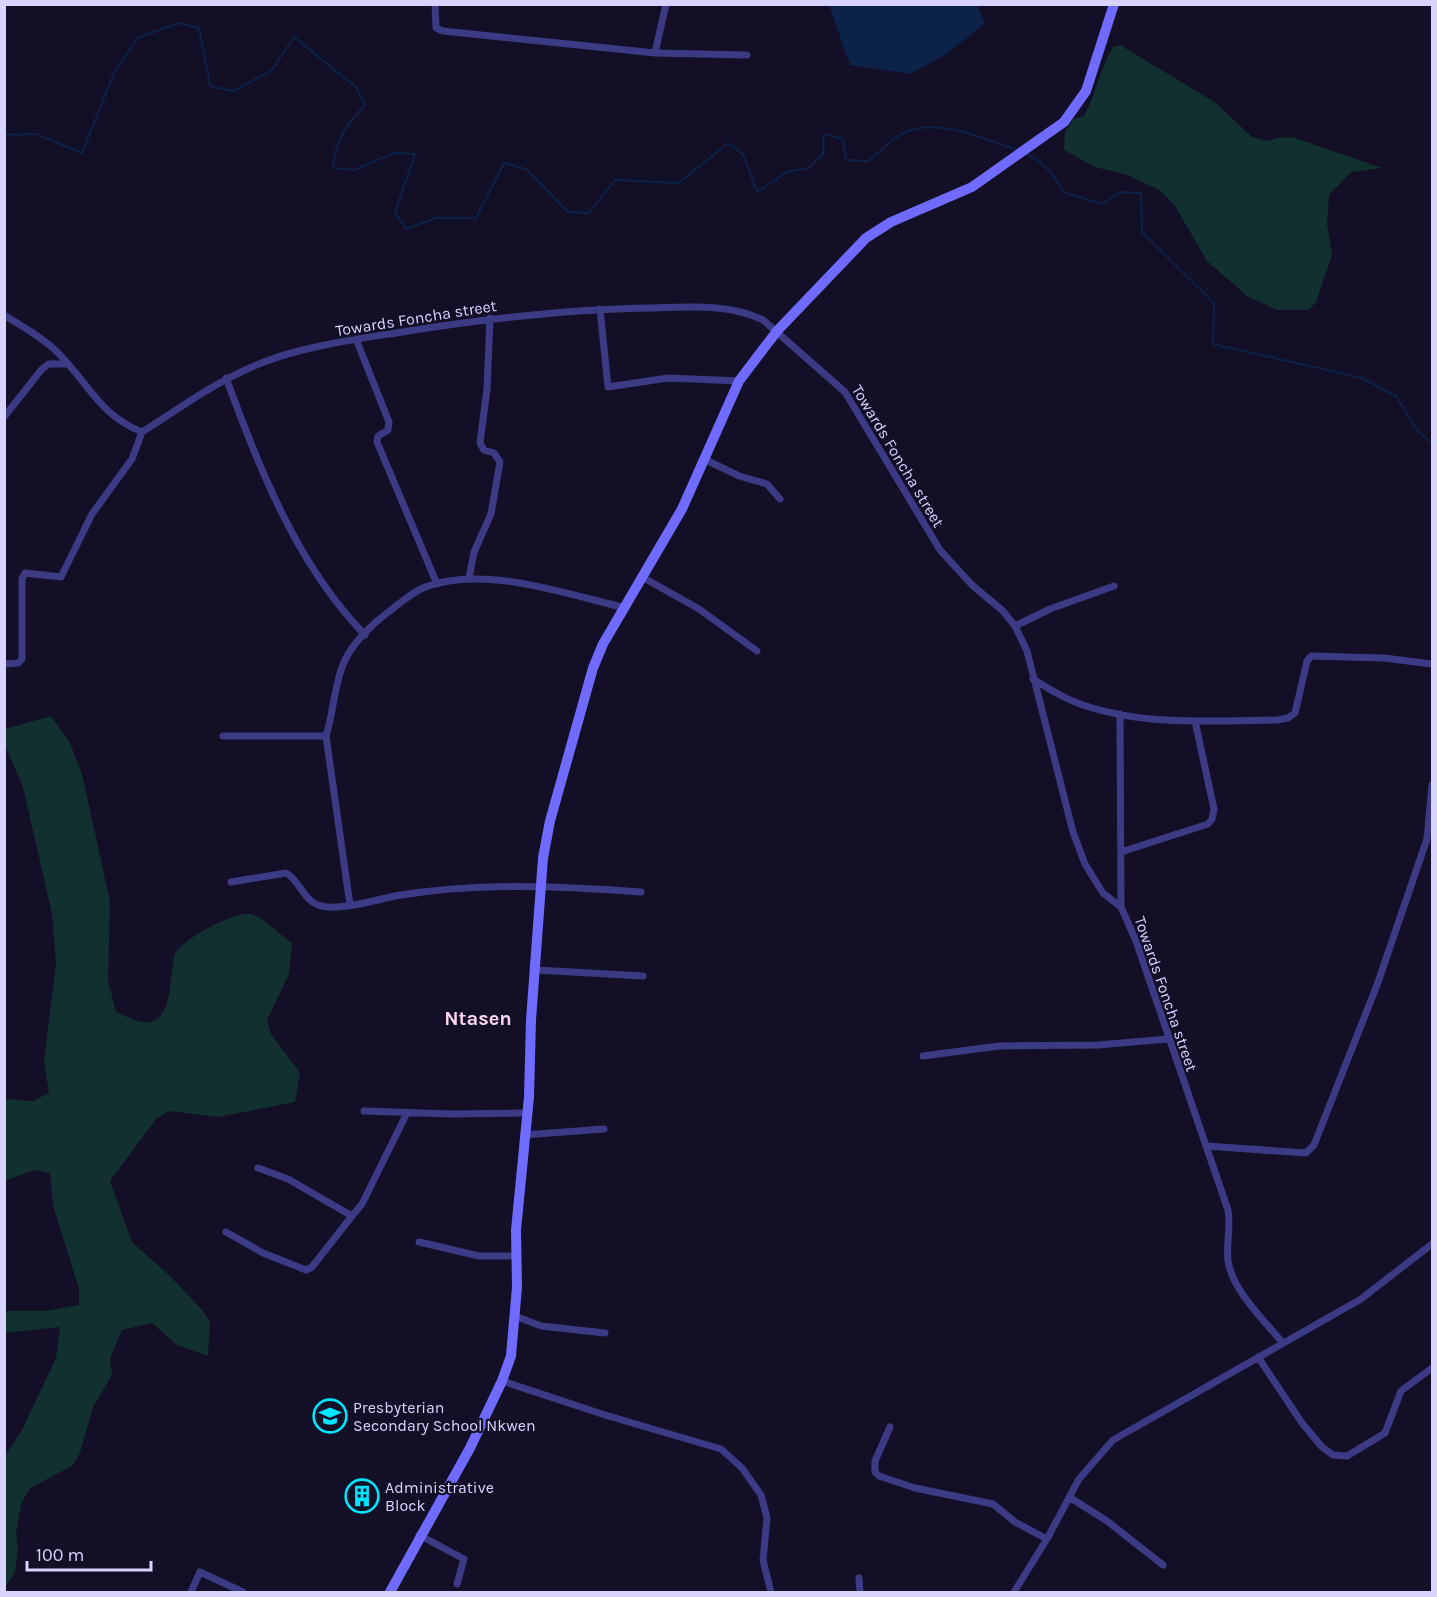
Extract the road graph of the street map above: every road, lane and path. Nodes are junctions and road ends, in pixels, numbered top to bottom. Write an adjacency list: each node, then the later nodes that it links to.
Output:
1 (435, 4): 4 (street)
2 (666, 4): 4 (street)
3 (1114, 4): 9 (street)
4 (655, 53): 5 (street)
5 (747, 55)
6 (600, 309): 8 (street, Towards Foncha street); 9 (street, Towards Foncha street); 13 (street)
7 (4, 315): 11 (street)
8 (490, 318): 10 (street, Towards Foncha street); 18 (street)
9 (777, 331): 13 (street); 23 (street, Towards Foncha street)
10 (356, 339): 12 (street, Towards Foncha street); 20 (street)
11 (67, 364): 14 (street); 15 (street)
12 (226, 378): 15 (street, Towards Foncha street); 24 (street)
13 (739, 381): 16 (street)
14 (4, 417)
15 (142, 432): 26 (street)
16 (704, 459): 17 (street); 19 (street)
17 (780, 500)
18 (469, 578): 20 (street); 22 (street)
19 (644, 578): 22 (street); 25 (street)
20 (437, 584): 24 (street)
21 (1114, 586): 23 (street)
22 (626, 608): 36 (street)
23 (1015, 626): 28 (street, Towards Foncha street)
24 (365, 634): 32 (street)
25 (757, 651)
26 (4, 664)
27 (1432, 664): 30 (street)
28 (1033, 679): 29 (street); 39 (street, Towards Foncha street)
29 (1120, 714): 30 (street); 34 (street)
30 (1195, 721): 34 (street)
31 (223, 736): 32 (street)
32 (326, 736): 38 (street)
33 (1432, 785): 49 (street)
34 (1121, 852): 39 (street)
35 (231, 882): 38 (street)
36 (542, 885): 37 (street); 38 (street); 40 (street)
37 (641, 892)
38 (350, 905)
39 (1121, 908): 42 (street, Towards Foncha street)
40 (536, 970): 41 (street); 46 (street)
41 (643, 976)
42 (1168, 1039): 43 (street); 49 (street, Towards Foncha street)
43 (923, 1056)
44 (364, 1111): 45 (street)
45 (407, 1113): 46 (street); 51 (street)
46 (527, 1113): 48 (street)
47 (604, 1130): 48 (street)
48 (524, 1135): 55 (street)
49 (1206, 1146): 58 (street, Towards Foncha street)
50 (258, 1168): 51 (street)
51 (352, 1216): 52 (street)
52 (226, 1232)
53 (419, 1242): 55 (street)
54 (1432, 1244): 58 (street)
55 (517, 1256): 56 (street)
56 (515, 1316): 57 (street); 61 (street)
57 (605, 1333)
58 (1282, 1342): 59 (street)
59 (1258, 1357): 60 (street); 63 (street)
60 (1432, 1368)
61 (502, 1381): 64 (street); 72 (street)
62 (890, 1427): 65 (street)
63 (1069, 1497): 65 (street); 66 (street)
64 (419, 1536): 68 (street); 71 (street)
65 (1047, 1539): 74 (street)
66 (1163, 1566)
67 (859, 1578): 73 (street)
68 (457, 1584)
69 (191, 1593): 70 (street)
70 (243, 1593)
71 (390, 1593)
72 (771, 1593)
73 (860, 1593)
74 (1014, 1593)

